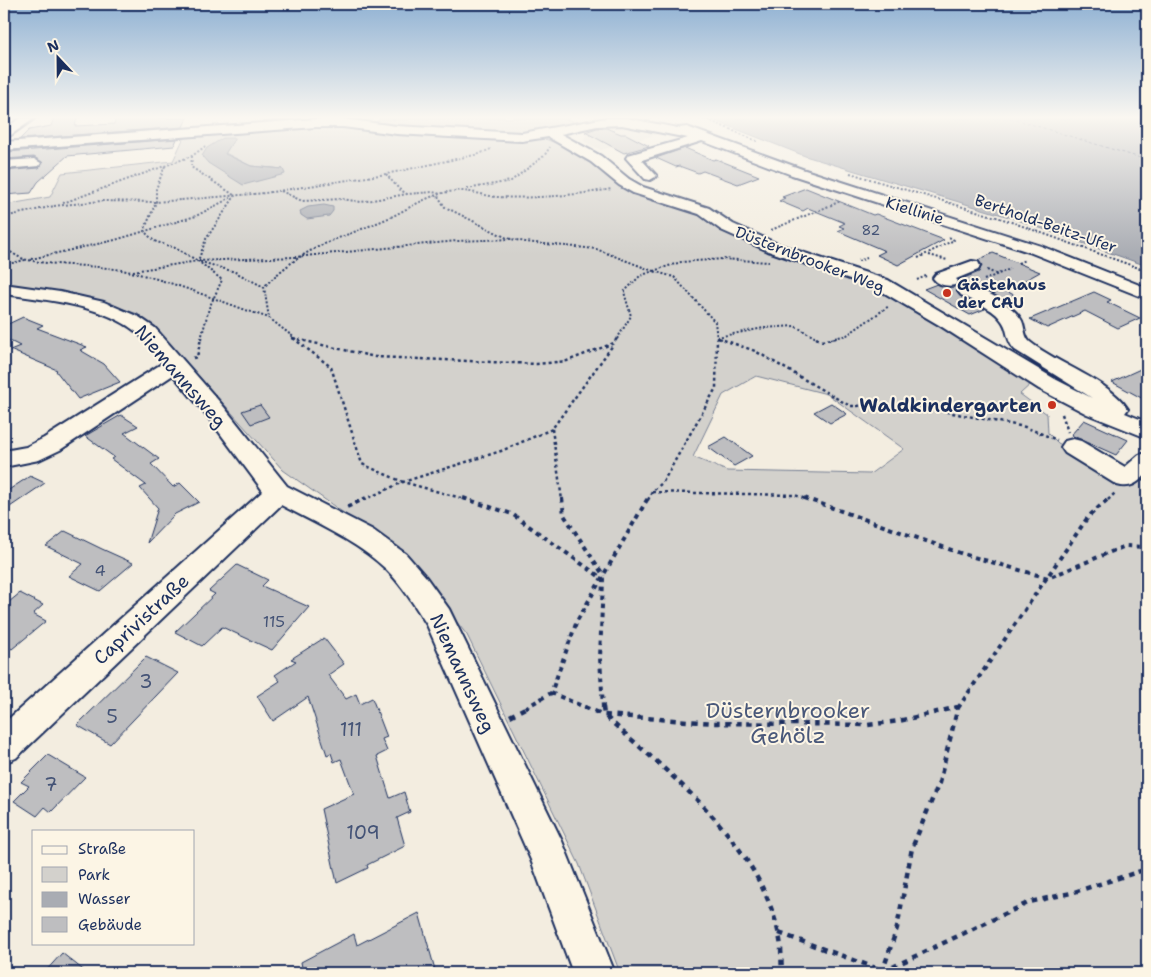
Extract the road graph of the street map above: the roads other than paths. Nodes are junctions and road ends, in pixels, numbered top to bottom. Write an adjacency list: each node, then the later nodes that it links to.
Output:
1 (34, 164): 5 (street)
2 (602, 164): 13 (street, Düsternbrooker Weg)
3 (638, 164): 6 (street)
4 (773, 164): 11 (street, Kiellinie)
5 (4, 166)
6 (650, 176)
7 (979, 270): 8 (street)
8 (949, 282)
9 (976, 286): 13 (street)
10 (4, 289): 12 (street, Niemannsweg)
11 (1147, 294)
12 (176, 364): 16 (street); 20 (street, Niemannsweg)
13 (1118, 419): 14 (street, Düsternbrooker Weg)
14 (1147, 431)
15 (1074, 447): 18 (street)
16 (30, 454): 17 (street); 19 (street)
17 (4, 459)
18 (1147, 461)
19 (4, 479)
20 (278, 492): 21 (street, Caprivistraße); 22 (street, Niemannsweg)
21 (4, 746)
22 (594, 973)

